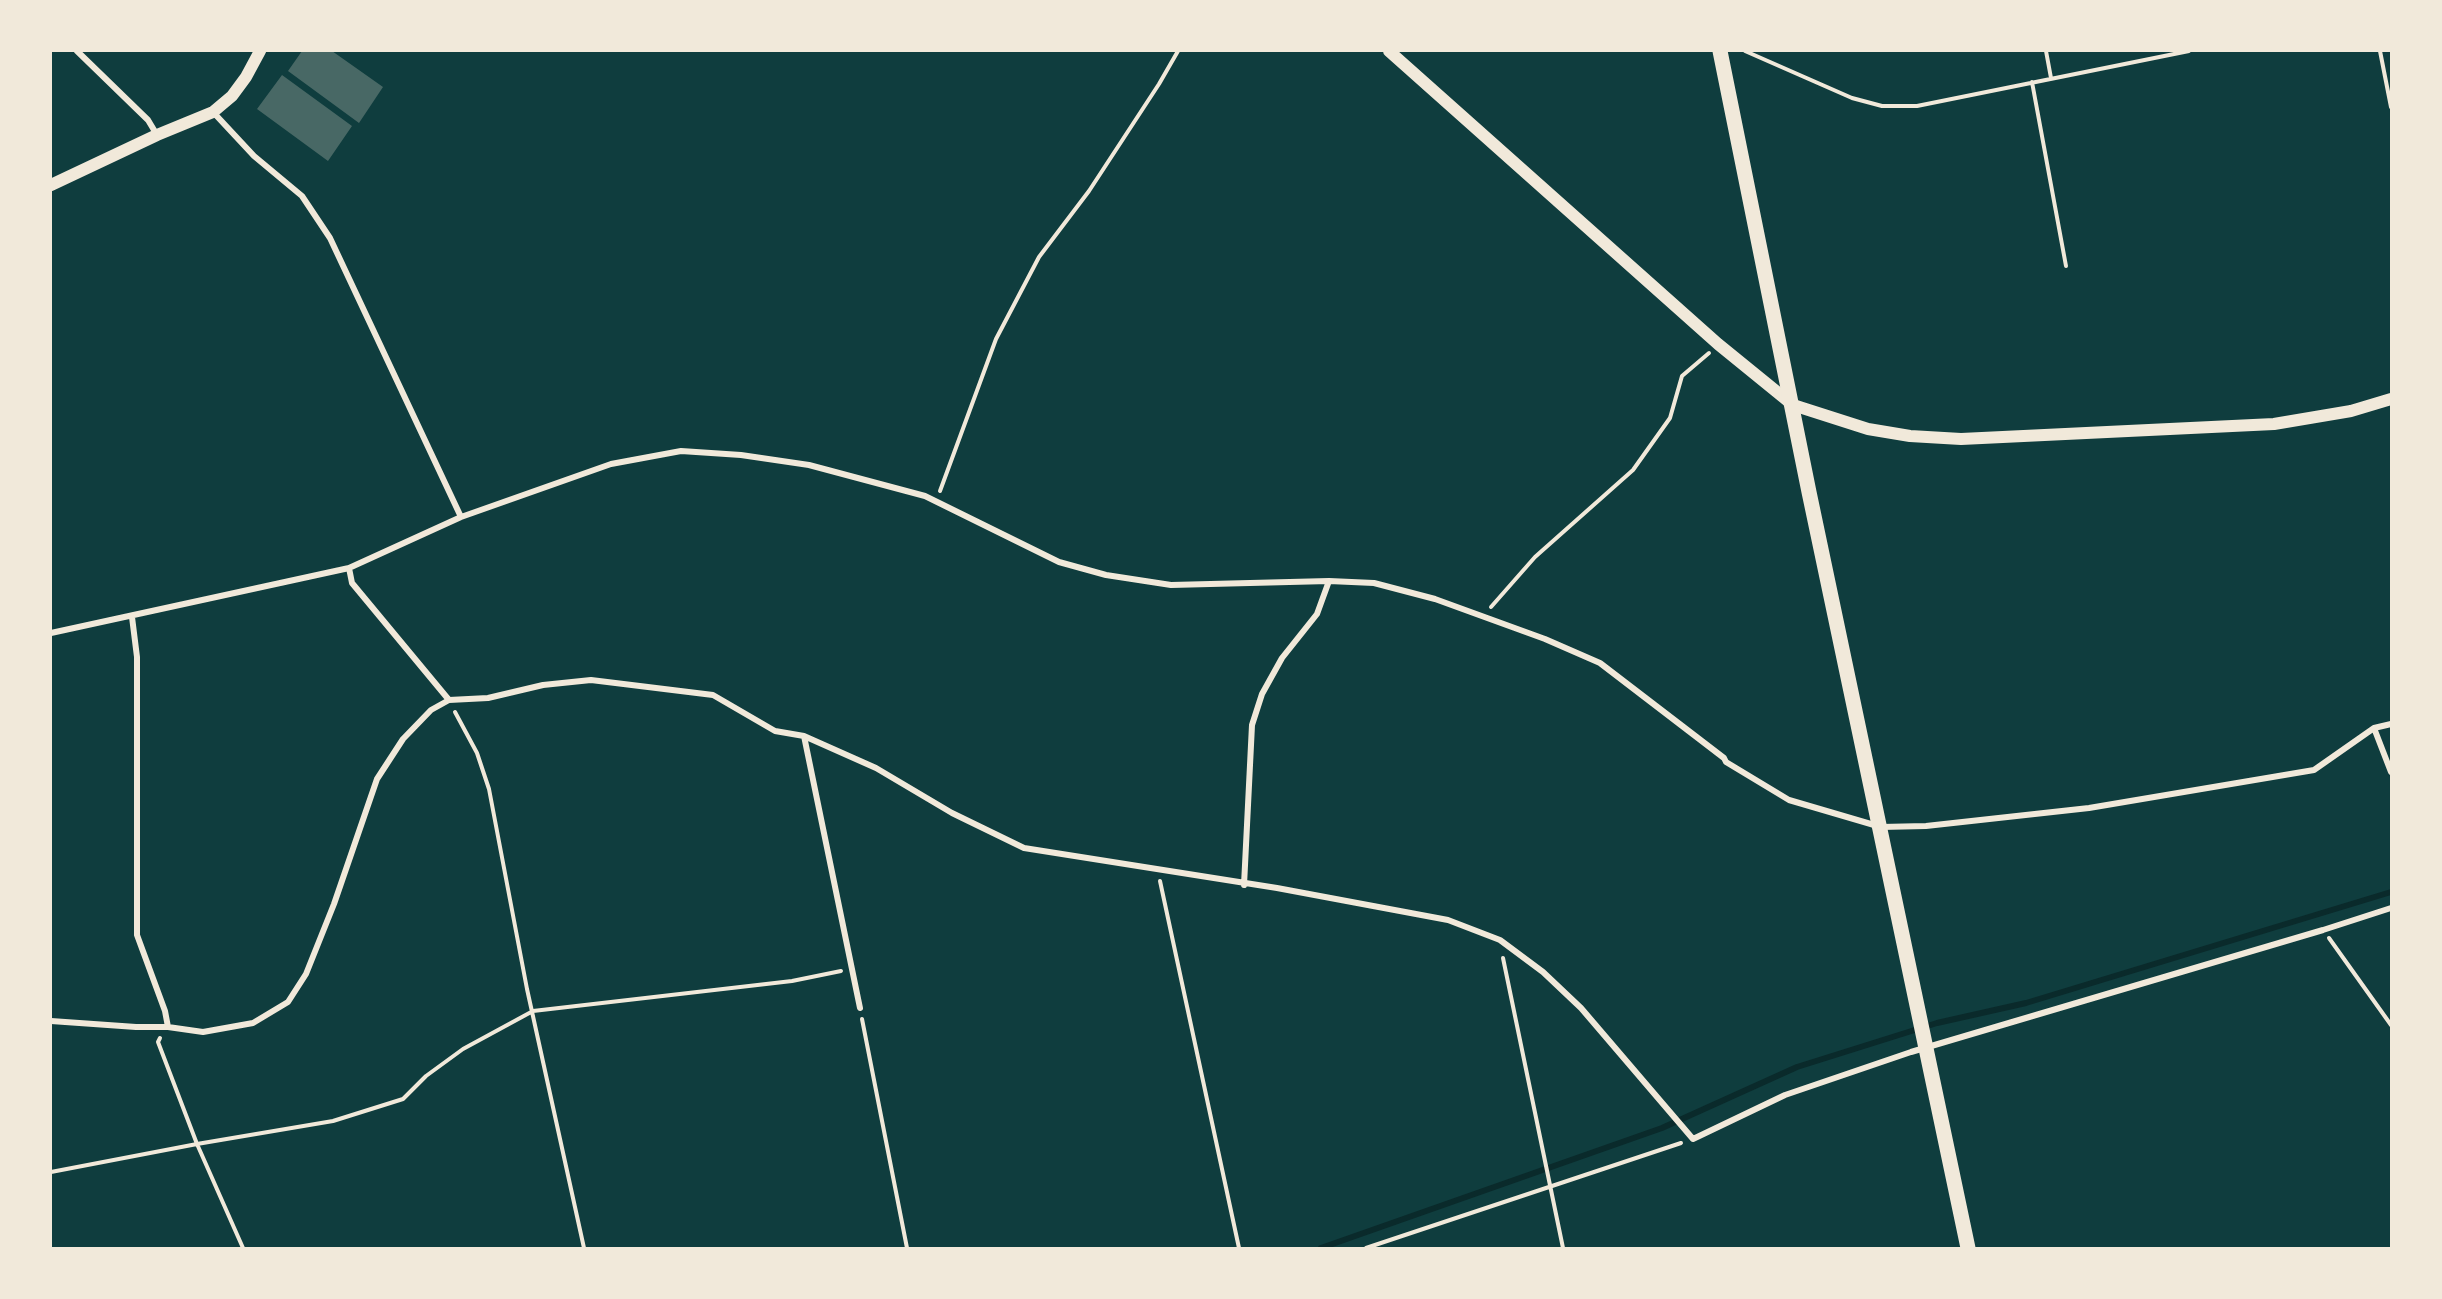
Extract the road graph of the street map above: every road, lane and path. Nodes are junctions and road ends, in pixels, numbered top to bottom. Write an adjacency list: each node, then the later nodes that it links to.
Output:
1 (77, 51): 14 (street)
2 (260, 51): 13 (main road)
3 (1178, 51): 20 (path)
4 (1389, 51): 17 (main road)
5 (1720, 51): 19 (main road)
6 (1745, 51): 11 (path)
7 (2046, 51): 10 (path)
8 (2189, 51): 10 (path)
9 (2380, 51): 12 (path)
10 (2051, 78): 11 (path)
11 (2032, 82): 16 (path)
12 (2391, 107)
13 (213, 112): 14 (main road); 21 (street)
14 (157, 135): 15 (main road)
15 (51, 184)
16 (2066, 266)
17 (1718, 344): 19 (main road); 25 (path)
18 (2391, 399): 19 (main road)
19 (1793, 405): 32 (main road)
20 (937, 502): 21 (street); 23 (street)
21 (461, 517): 22 (street)
22 (349, 568): 24 (street); 27 (street)
23 (1329, 581): 25 (street); 34 (street)
24 (132, 617): 26 (street); 43 (street)
25 (1483, 617): 32 (street)
26 (51, 633)
27 (449, 700): 30 (street); 40 (path); 43 (street)
28 (2391, 724): 29 (street)
29 (2374, 728): 31 (street); 32 (street)
30 (804, 736): 33 (street); 38 (street)
31 (2391, 772)
32 (1881, 826): 44 (main road)
33 (1159, 871): 34 (street); 52 (path)
34 (1244, 885): 37 (street)
35 (2391, 908): 36 (street)
36 (2323, 930): 42 (path); 44 (street)
37 (1500, 940): 45 (street); 48 (path)
38 (853, 969): 39 (street); 40 (path)
39 (860, 1008): 51 (path)
40 (533, 1011): 46 (path); 50 (path)
41 (51, 1021): 43 (street)
42 (2391, 1024)
43 (168, 1027): 46 (path)
44 (1925, 1048): 45 (street); 55 (main road)
45 (1693, 1138): 48 (path)
46 (197, 1144): 47 (path); 49 (path)
47 (51, 1172)
48 (1549, 1186): 53 (path); 54 (path)
49 (243, 1248)
50 (584, 1248)
51 (907, 1248)
52 (1239, 1248)
53 (1366, 1248)
54 (1563, 1248)
55 (1968, 1248)

